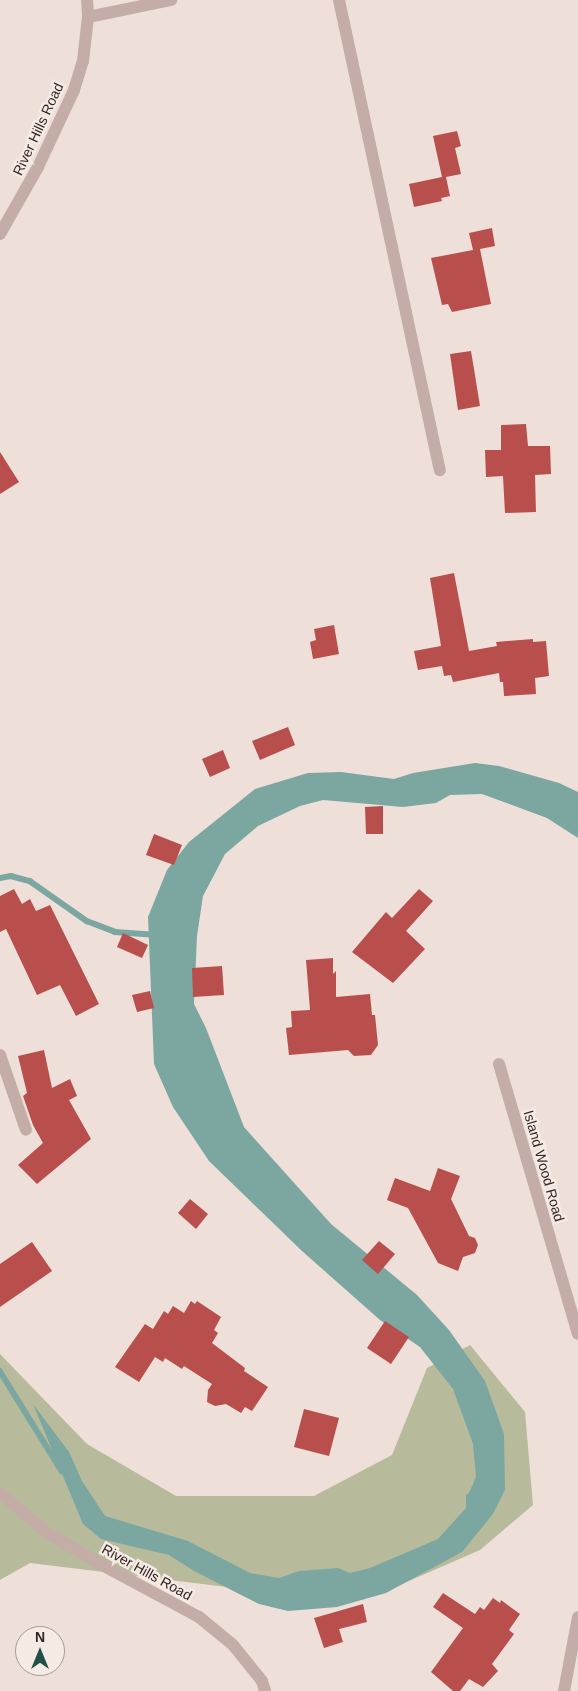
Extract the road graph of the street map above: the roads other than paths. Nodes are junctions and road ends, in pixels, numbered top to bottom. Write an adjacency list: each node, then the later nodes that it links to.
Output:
1 (87, 0): 4 (street, River Hills Road)
2 (171, 0): 4 (street)
3 (340, 0): 6 (street)
4 (88, 17): 5 (street, River Hills Road)
5 (0, 234)
6 (440, 470)
7 (0, 1055): 9 (street)
8 (499, 1064): 10 (street, Island Wood Road)
9 (26, 1130)
10 (578, 1334)
11 (0, 1493): 13 (street, River Hills Road)
12 (578, 1617): 14 (street)
13 (265, 1691)
14 (564, 1691)

